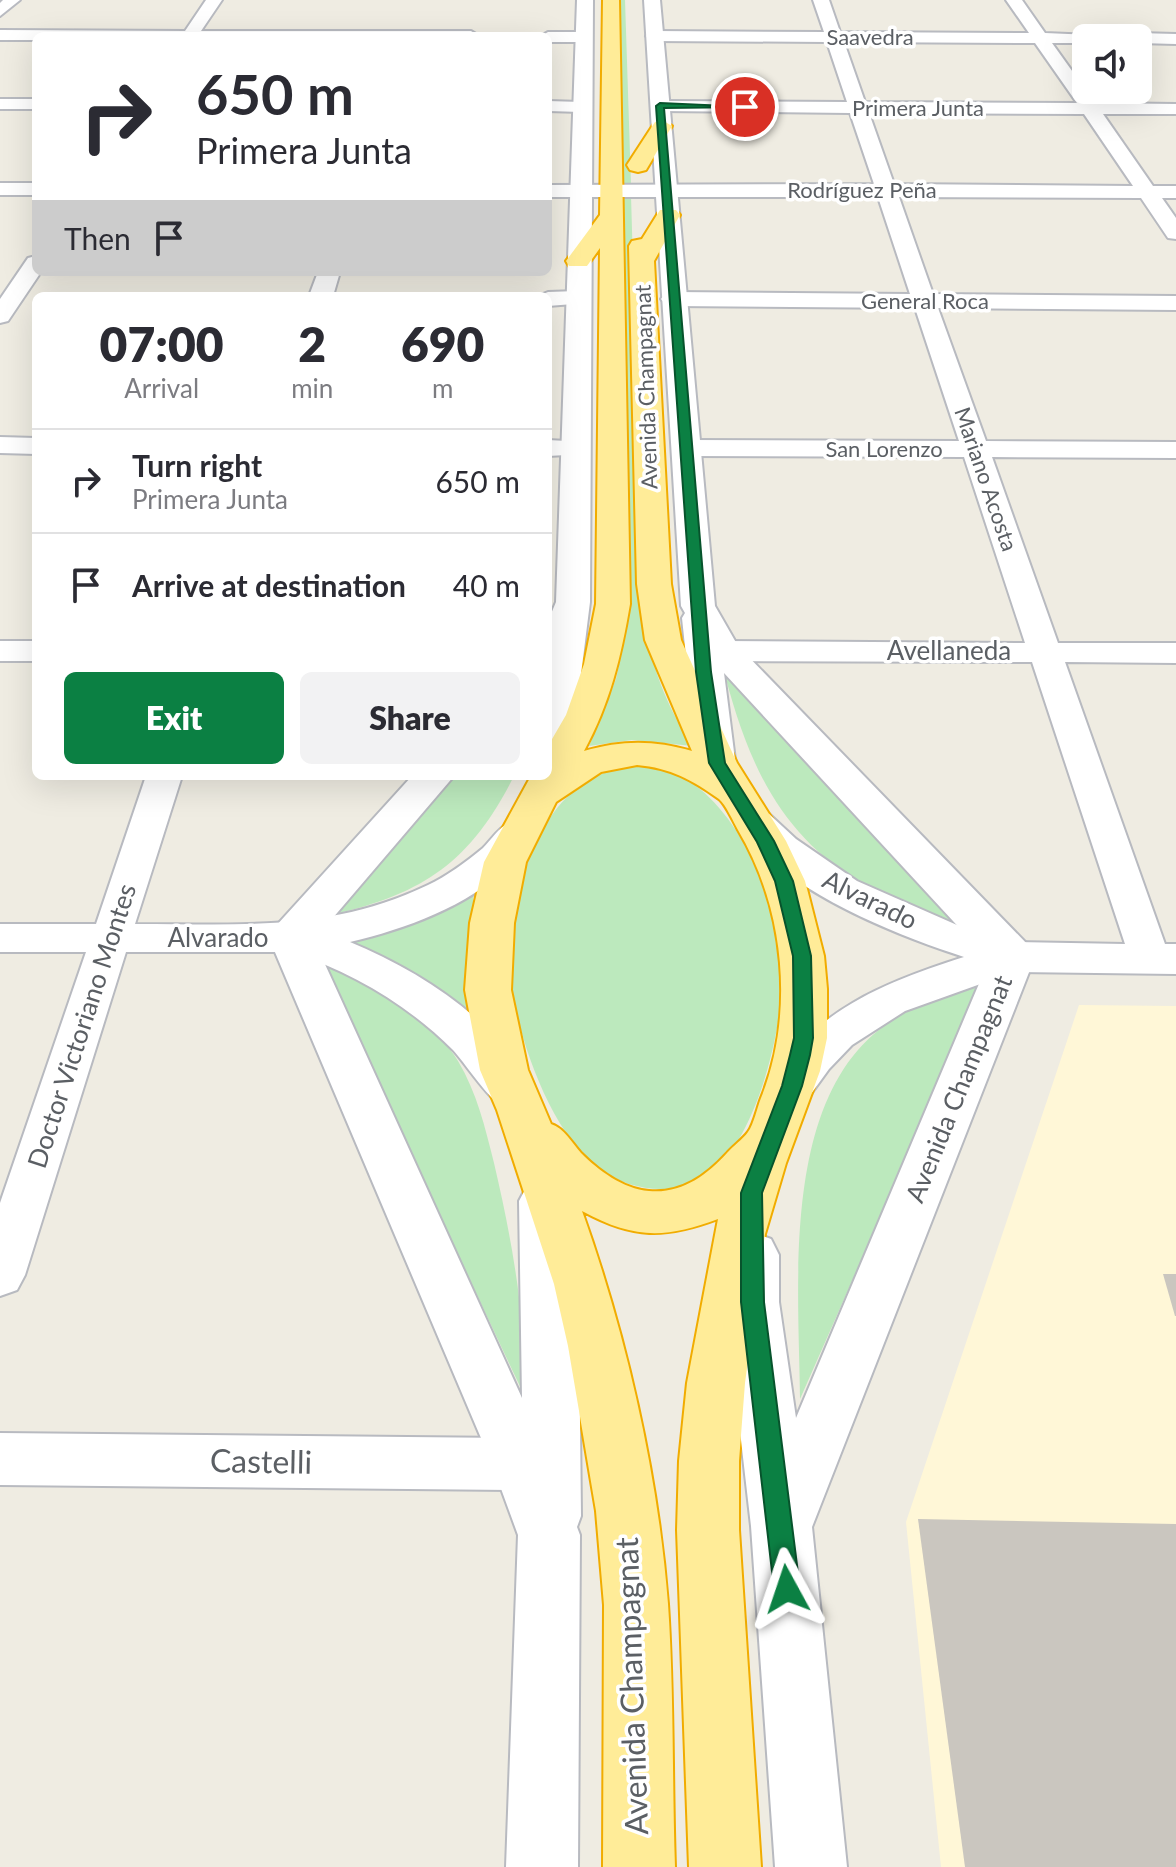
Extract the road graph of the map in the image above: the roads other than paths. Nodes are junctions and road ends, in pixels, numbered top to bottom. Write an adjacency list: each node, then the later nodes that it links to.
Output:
1 (12, 0): 8 (street)
2 (214, 0): 9 (street)
3 (585, 0): 14 (street)
4 (611, 0): 35 (highway)
5 (652, 0): 12 (street)
6 (821, 0): 15 (street, Mariano Acosta)
7 (1014, 0): 16 (street)
8 (0, 11)
9 (193, 32)
10 (0, 35): 11 (street)
11 (32, 35)
12 (654, 36): 15 (street, Saavedra); 27 (street)
13 (552, 37): 14 (street)
14 (583, 37): 23 (street)
15 (834, 37): 16 (street, Saavedra); 24 (street, Mariano Acosta)
16 (1040, 38): 17 (street, Saavedra); 25 (street)
17 (1072, 38)
18 (1152, 38): 19 (street)
19 (1176, 39)
20 (0, 104): 21 (street)
21 (32, 104)
22 (552, 106): 23 (street)
23 (581, 107): 28 (street)
24 (858, 107): 25 (street, Primera Junta); 27 (street, Primera Junta); 32 (street, Mariano Acosta)
25 (1089, 108): 26 (street, Primera Junta); 33 (street)
26 (1176, 109)
27 (661, 116): 35 (highway)
28 (580, 129): 35 (highway)
29 (0, 189): 30 (street)
30 (32, 189)
31 (552, 191): 35 (street, Rodríguez Peña)
32 (887, 191): 33 (street, Rodríguez Peña); 35 (street, Rodríguez Peña); 42 (street, Mariano Acosta)
33 (1147, 191): 34 (street, Rodríguez Peña); 36 (street)
34 (1176, 192)
35 (627, 198): 38 (street, Avenida Champagnat); 40 (street, Avenida Champagnat); 59 (highway, Avenida Champagnat); 64 (highway, Avenida Champagnat)
36 (1176, 233)
37 (32, 268): 44 (street)
38 (578, 298): 39 (street); 47 (street, Avenida Champagnat)
39 (552, 299)
40 (673, 299): 42 (street, General Roca); 48 (street, Avenida Champagnat)
41 (32, 300): 44 (street)
42 (925, 301): 43 (street, General Roca); 49 (street, Mariano Acosta)
43 (1176, 303)
44 (4, 305)
45 (0, 445): 46 (street)
46 (32, 446)
47 (562, 448): 51 (street, Avenida Champagnat)
48 (688, 448): 49 (street, San Lorenzo); 52 (street, Avenida Champagnat)
49 (975, 449): 50 (street, San Lorenzo); 57 (street, Mariano Acosta)
50 (1176, 450)
51 (573, 602): 53 (street, Avenida Champagnat); 59 (street, Avenida Champagnat)
52 (698, 606): 56 (street, Avenida Champagnat); 64 (street, Avenida Champagnat)
53 (552, 641)
54 (0, 651): 55 (street)
55 (32, 651)
56 (723, 651): 57 (street, Avellaneda); 69 (street, Avenida Champagnat)
57 (1047, 651): 58 (street, Avellaneda); 70 (street, Mariano Acosta)
58 (1176, 653)
59 (559, 764): 60 (highway, Avenida Champagnat)
60 (552, 776)
61 (163, 780): 67 (street, Doctor Victoriano Montes)
62 (430, 780): 68 (street)
63 (550, 780): 65 (highway, Avenida Champagnat)
64 (732, 790): 65 (highway); 69 (street, Alvarado); 72 (highway, Avenida Champagnat)
65 (526, 821): 68 (street, Alvarado); 71 (highway, Avenida Champagnat)
66 (0, 938): 67 (street, Alvarado)
67 (110, 938): 68 (street, Alvarado); 75 (street, Doctor Victoriano Montes)
68 (291, 938): 71 (street, Alvarado); 77 (street, Avenida Champagnat)
69 (1013, 957): 70 (street, Alvarado); 72 (street, Alvarado); 78 (street, Avenida Champagnat)
70 (1163, 959)
71 (518, 1103): 72 (highway); 73 (highway, Avenida Champagnat)
72 (784, 1105): 74 (highway, Avenida Champagnat)
73 (545, 1179): 79 (street, Avenida Champagnat); 81 (highway, Avenida Champagnat)
74 (751, 1193): 78 (street, Avenida Champagnat); 82 (highway, Avenida Champagnat)
75 (0, 1275)
76 (0, 1459): 77 (street, Castelli)
77 (522, 1464): 79 (street, Avenida Champagnat)
78 (781, 1527): 83 (street, Avenida Champagnat)
79 (549, 1535): 80 (street, Avenida Champagnat)
80 (542, 1867)
81 (639, 1867)
82 (725, 1867)
83 (811, 1867)

